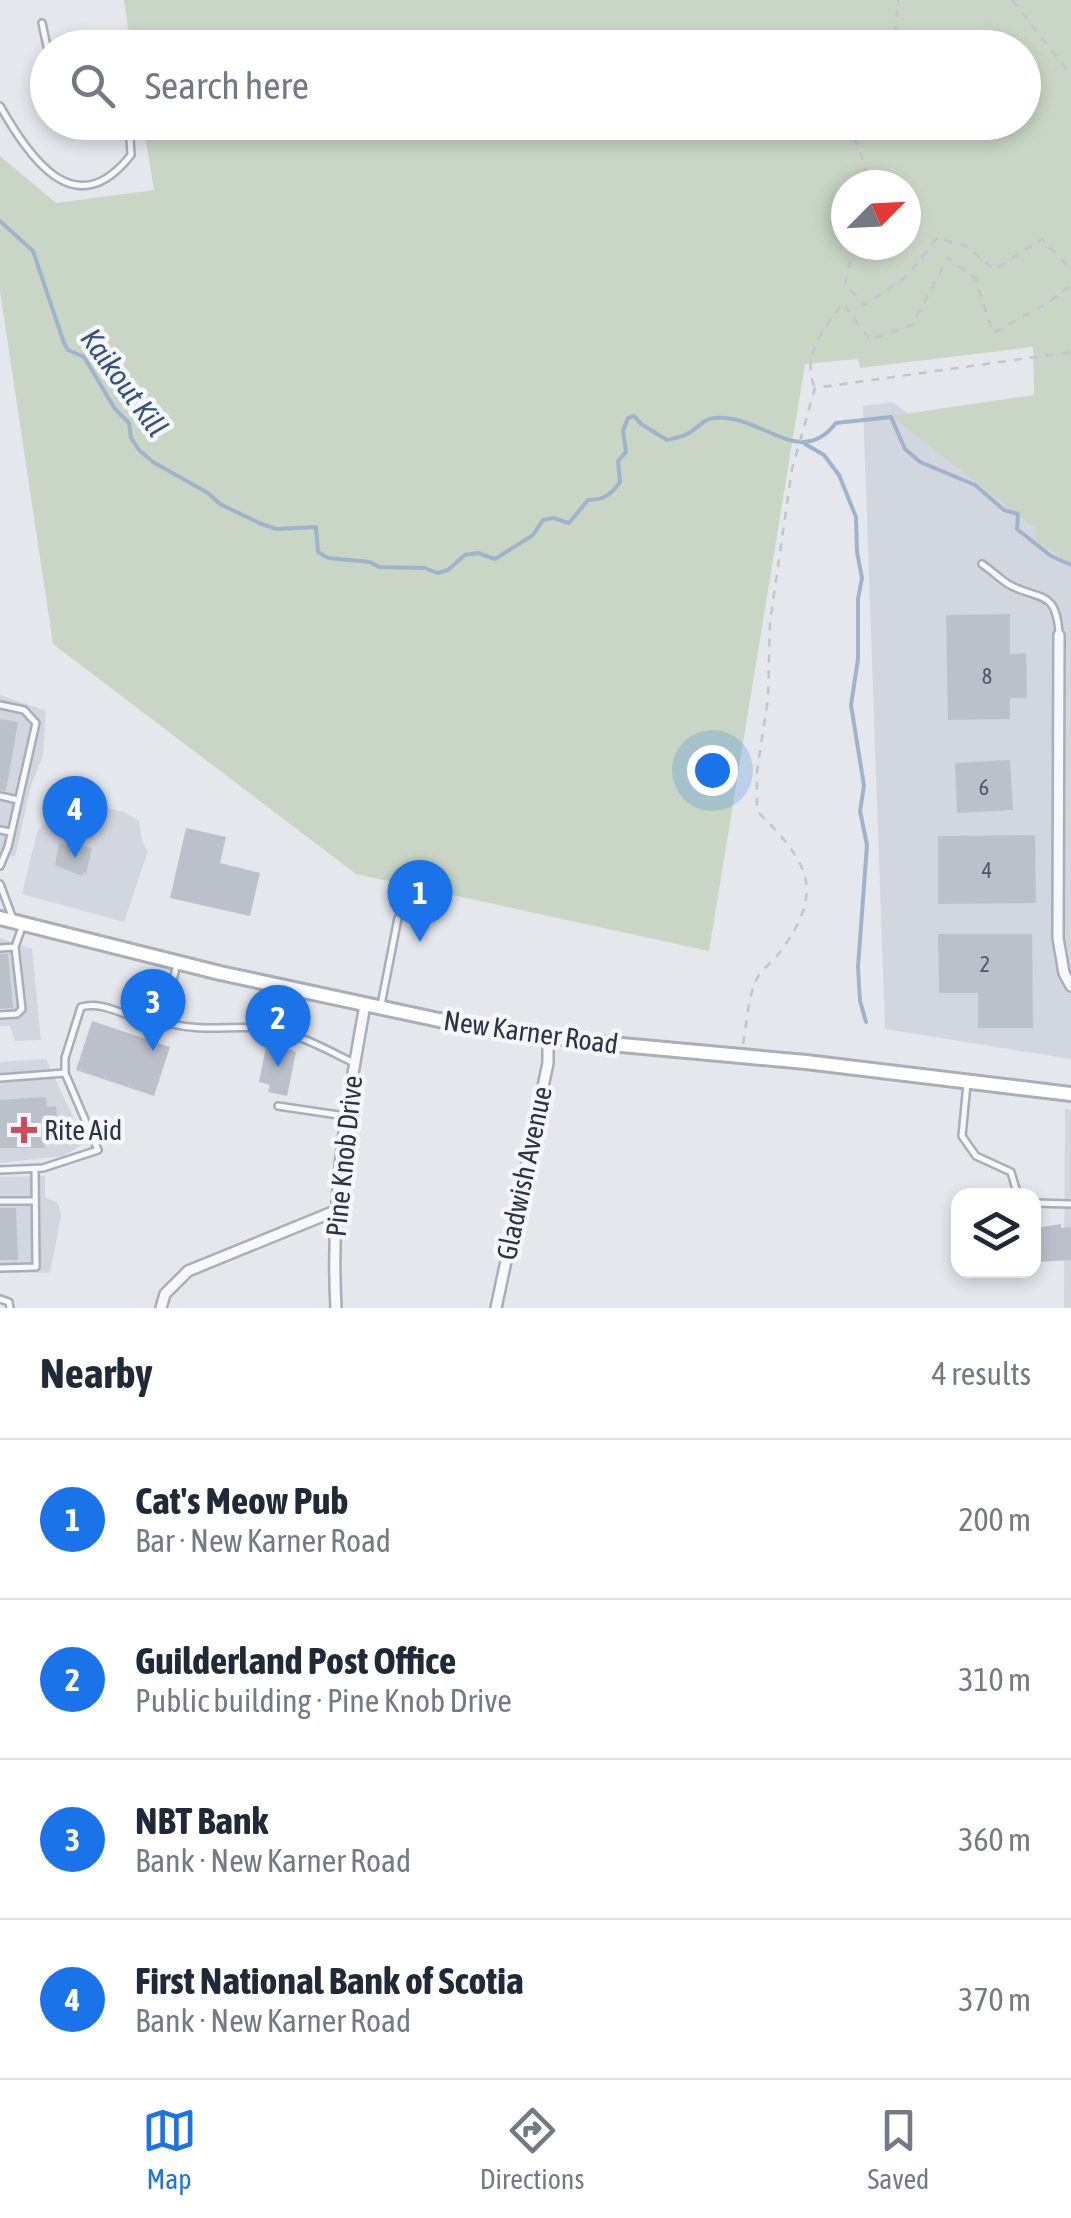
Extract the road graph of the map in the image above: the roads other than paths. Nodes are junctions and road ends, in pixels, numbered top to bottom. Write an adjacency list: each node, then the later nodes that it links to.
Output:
1 (42, 23): 2 (lane)
2 (44, 30)
3 (0, 106): 4 (lane)
4 (131, 140)
5 (982, 564): 6 (lane)
6 (1059, 635): 19 (street)
7 (0, 706): 9 (lane)
8 (0, 796): 9 (lane)
9 (18, 800): 11 (lane)
10 (0, 830): 11 (lane)
11 (10, 832): 12 (lane)
12 (0, 866)
13 (0, 884): 15 (lane)
14 (398, 918): 21 (lane)
15 (12, 922): 16 (lane); 18 (main road, New Karner Road)
16 (16, 947): 17 (lane); 22 (lane)
17 (0, 948)
18 (178, 962): 20 (main road, New Karner Road); 23 (lane)
19 (1071, 986)
20 (365, 1005): 21 (main road, New Karner Road); 25 (street, Pine Knob Drive)
21 (380, 1008): 24 (main road, New Karner Road)
22 (0, 1015)
23 (166, 1020): 25 (lane); 26 (lane)
24 (548, 1036): 28 (main road, New Karner Road); 45 (street, Gladwish Avenue)
25 (354, 1063): 31 (street, Pine Knob Drive)
26 (65, 1072): 27 (lane); 32 (lane)
27 (0, 1078)
28 (967, 1082): 29 (main road, New Karner Road); 34 (lane)
29 (1071, 1094)
30 (278, 1106): 31 (lane)
31 (345, 1116): 39 (street, Pine Knob Drive)
32 (35, 1168): 33 (lane); 36 (lane)
33 (0, 1170)
34 (1016, 1188)
35 (0, 1201): 36 (lane)
36 (35, 1202): 40 (lane)
37 (1041, 1203): 38 (lane)
38 (1071, 1204)
39 (335, 1211): 43 (street); 44 (street, Pine Knob Drive)
40 (0, 1268)
41 (0, 1299): 42 (lane)
42 (10, 1308)
43 (161, 1308)
44 (336, 1308)
45 (496, 1308)

